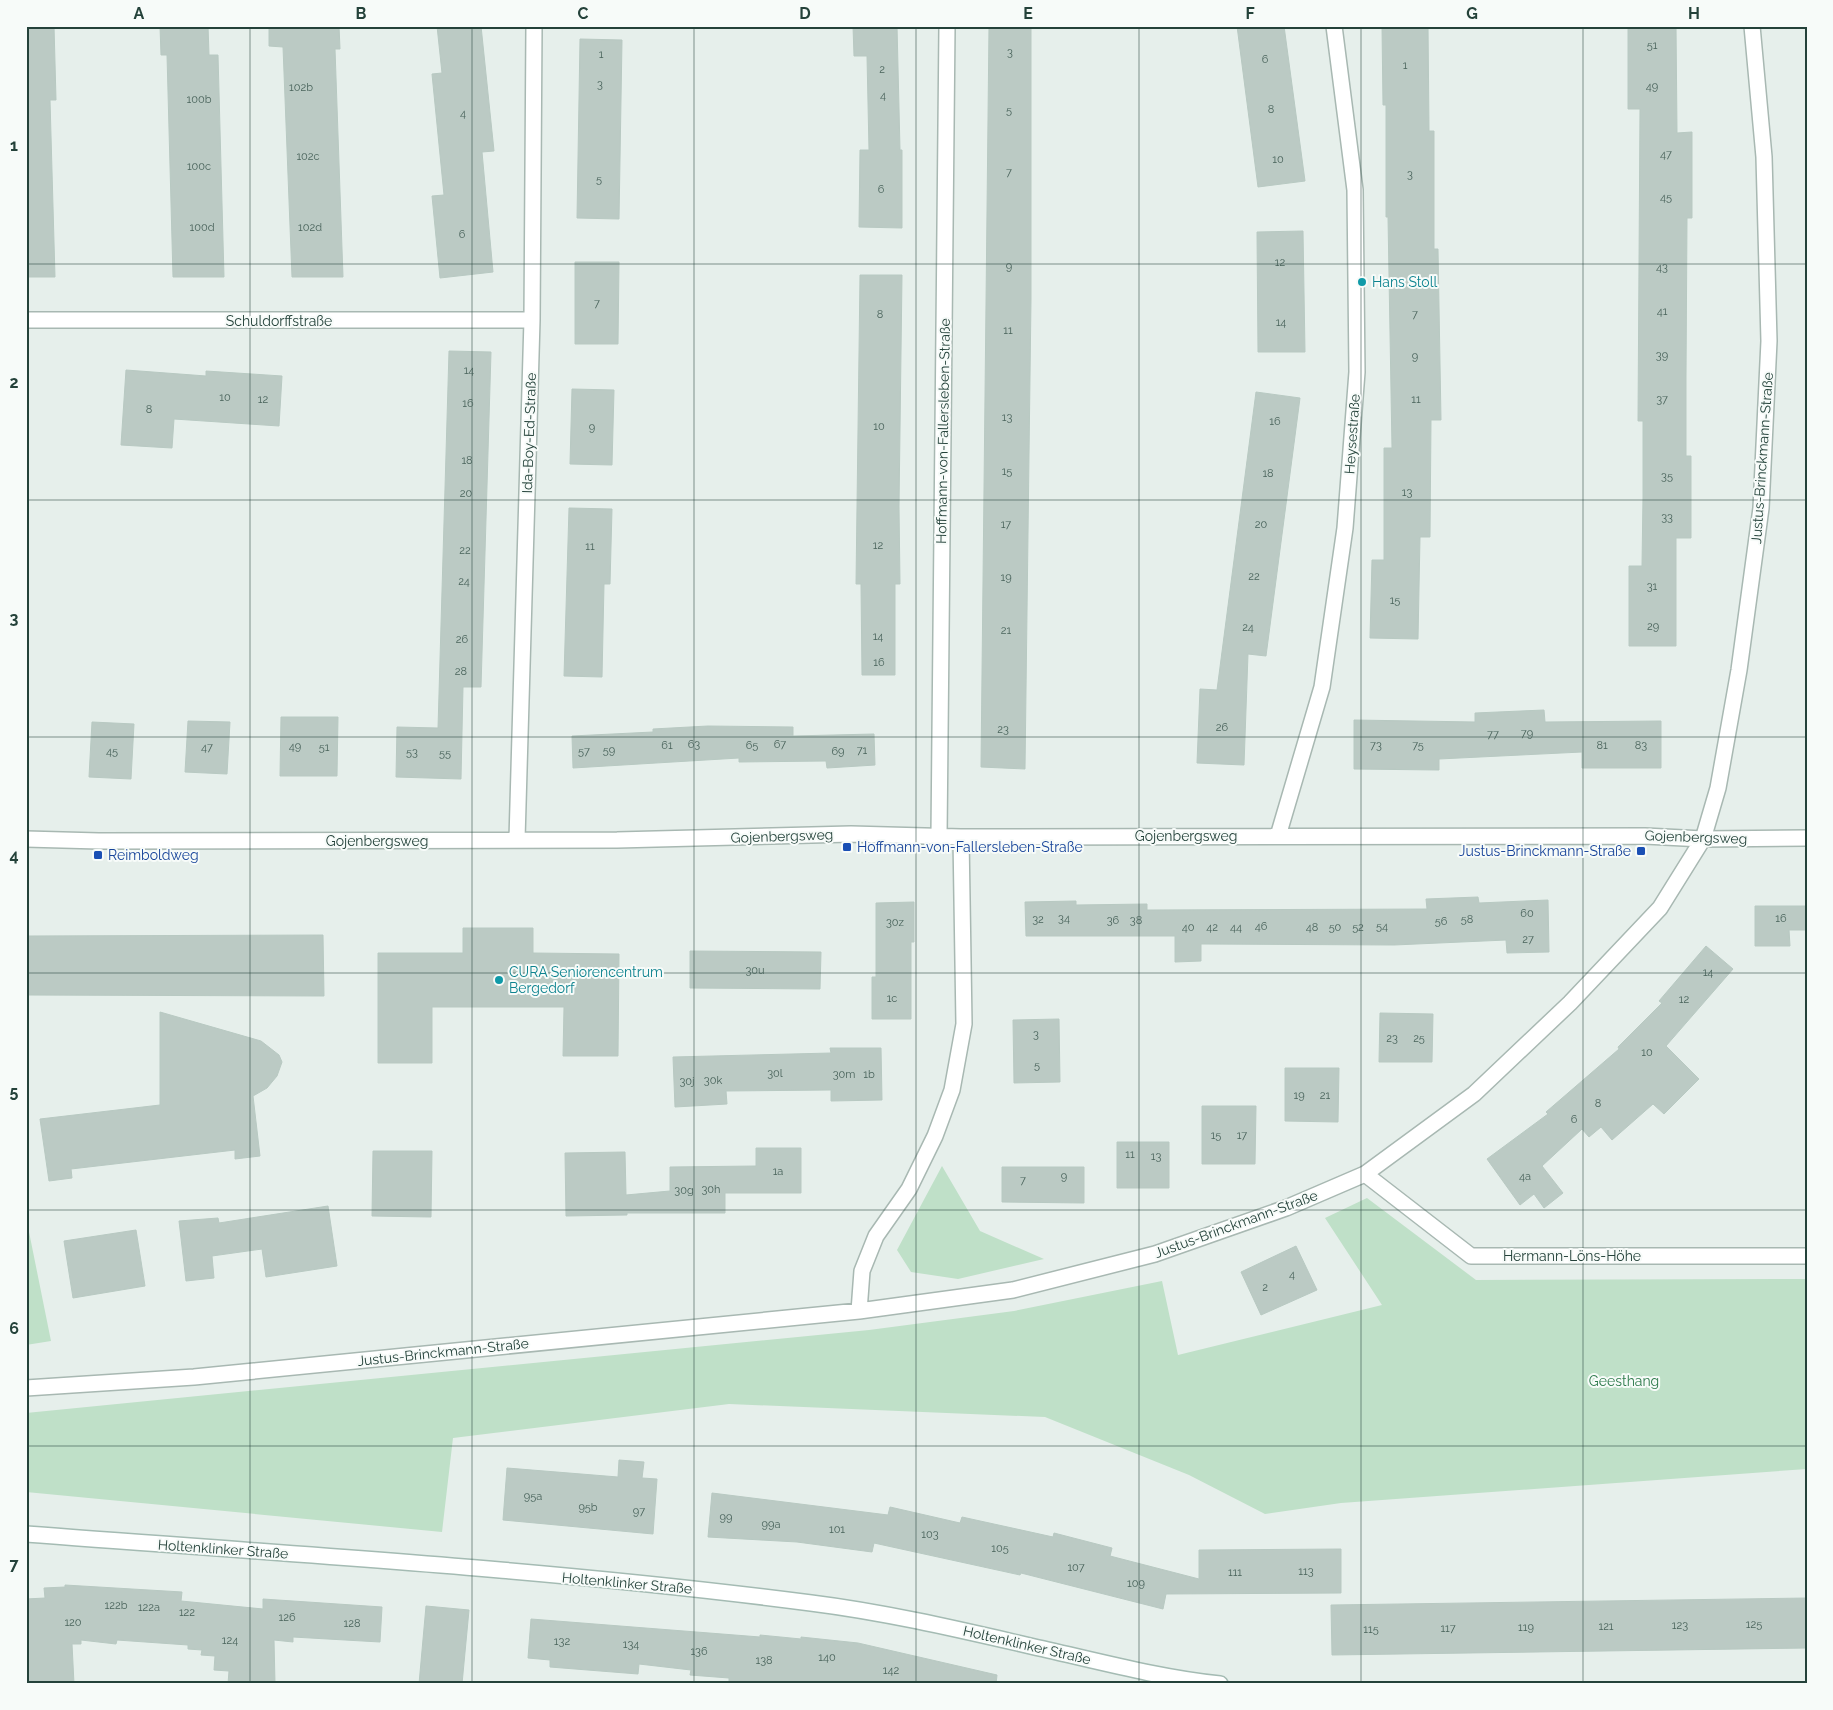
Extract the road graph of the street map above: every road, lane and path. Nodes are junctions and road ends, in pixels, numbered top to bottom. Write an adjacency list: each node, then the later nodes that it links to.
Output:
1 (534, 26): 6 (street, Ida-Boy-Ed-Straße)
2 (947, 26): 7 (street, Hoffmann-von-Fallersleben-Straße)
3 (1334, 26): 8 (street, Heysestraße)
4 (1752, 26): 13 (street, Justus-Brinckmann-Straße)
5 (26, 320): 6 (street, Schuldorffstraße)
6 (532, 320): 12 (street, Ida-Boy-Ed-Straße)
7 (939, 836): 9 (street, Gojenbergsweg); 12 (street, Gojenbergsweg)
8 (1278, 836): 9 (street, Gojenbergsweg); 13 (street, Gojenbergsweg)
9 (961, 837): 16 (street)
10 (1807, 838): 13 (street, Gojenbergsweg)
11 (26, 839): 12 (street, Gojenbergsweg)
12 (517, 839)
13 (1703, 840): 14 (street, Justus-Brinckmann-Straße)
14 (1365, 1174): 15 (street, Hermann-Löns-Höhe); 16 (street, Justus-Brinckmann-Straße)
15 (1807, 1256)
16 (859, 1311): 17 (street, Justus-Brinckmann-Straße)
17 (26, 1388)
18 (26, 1534): 19 (street, Holtenklinker Straße)
19 (1220, 1684)

